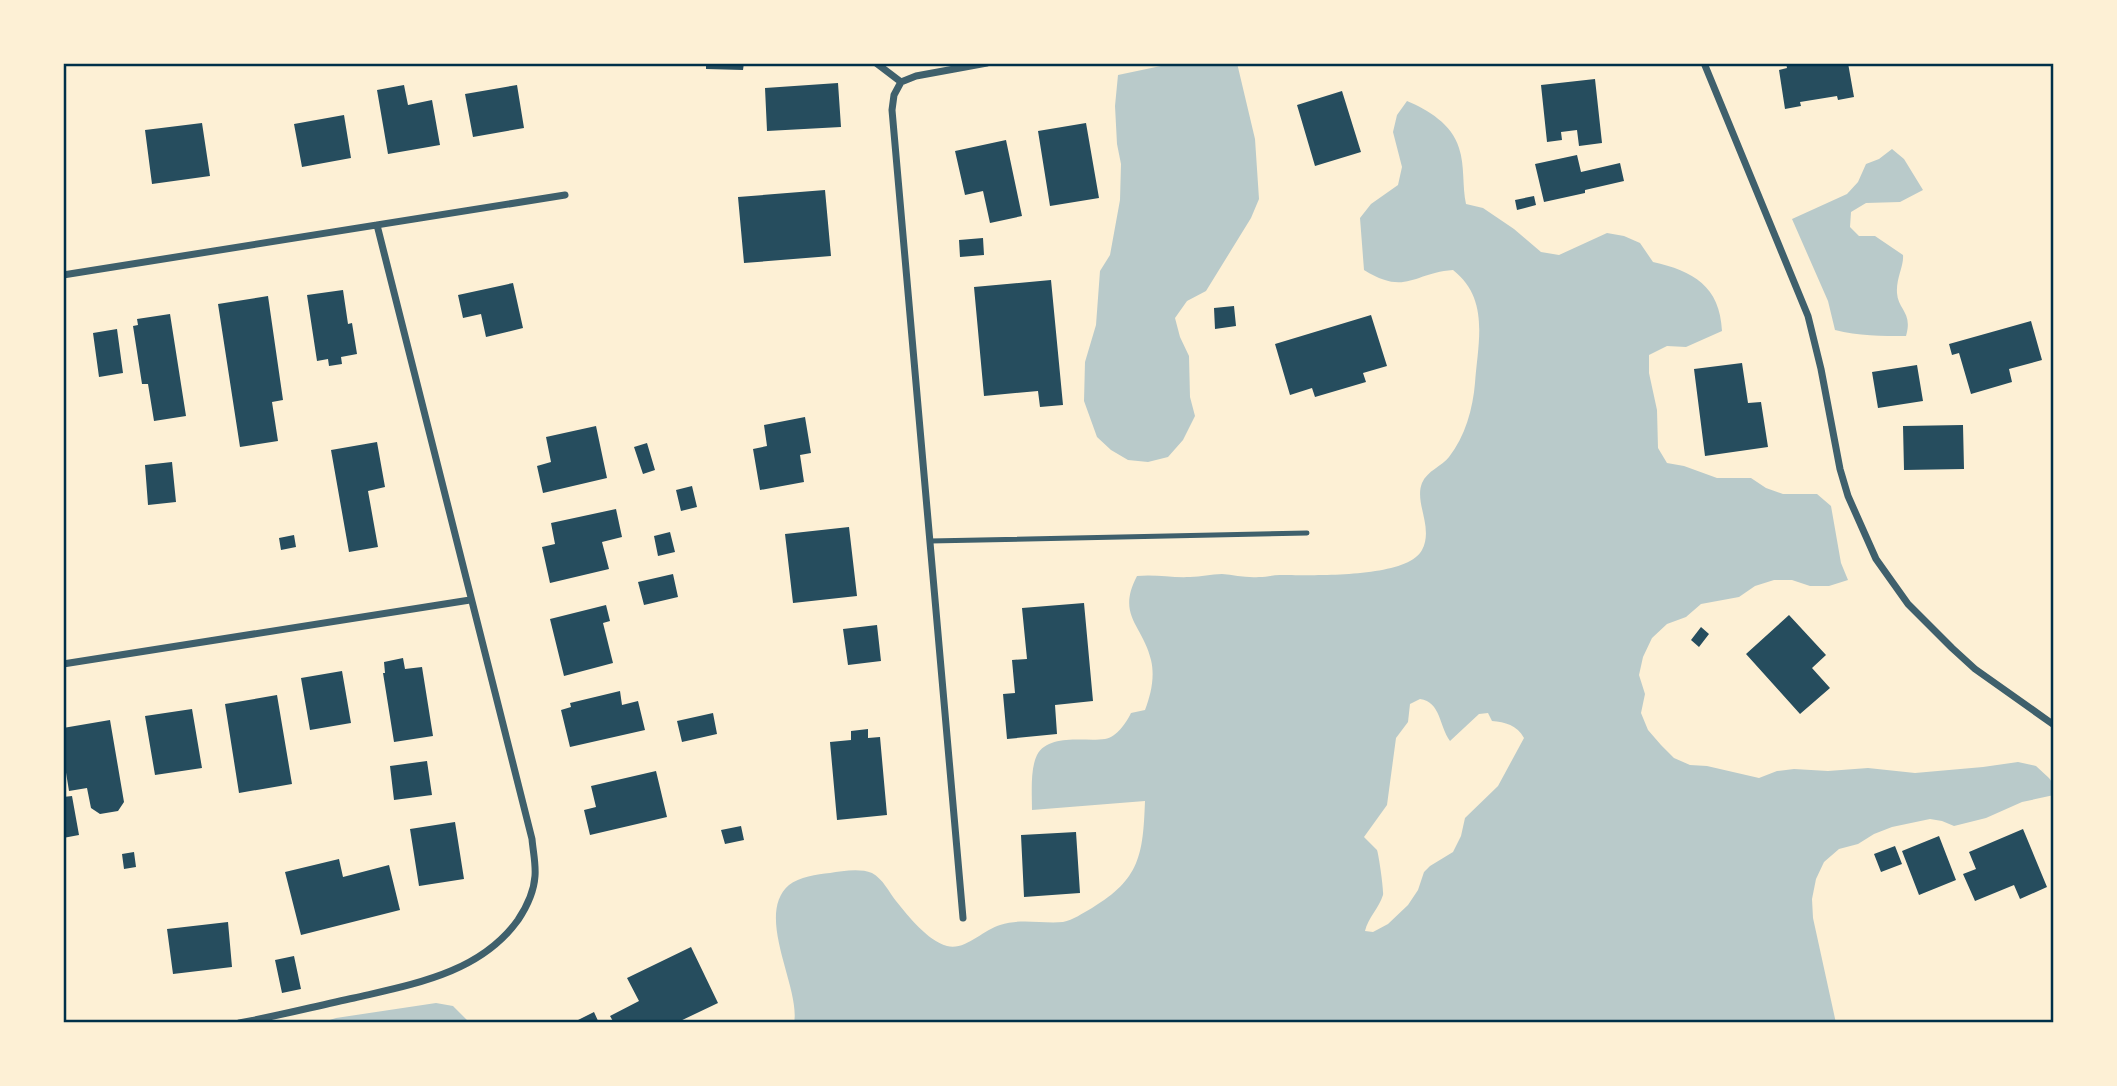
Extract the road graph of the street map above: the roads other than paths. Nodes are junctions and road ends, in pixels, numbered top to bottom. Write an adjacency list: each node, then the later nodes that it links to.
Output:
1 (876, 63): 4 (street)
2 (987, 63): 4 (street)
3 (1704, 63): 12 (street)
4 (901, 82): 9 (street)
5 (565, 195): 6 (street)
6 (377, 225): 7 (street); 10 (street)
7 (63, 275)
8 (1307, 533): 9 (lane)
9 (930, 541): 13 (street)
10 (470, 600): 11 (street); 14 (street)
11 (63, 664)
12 (2054, 725)
13 (963, 918)
14 (239, 1023)

